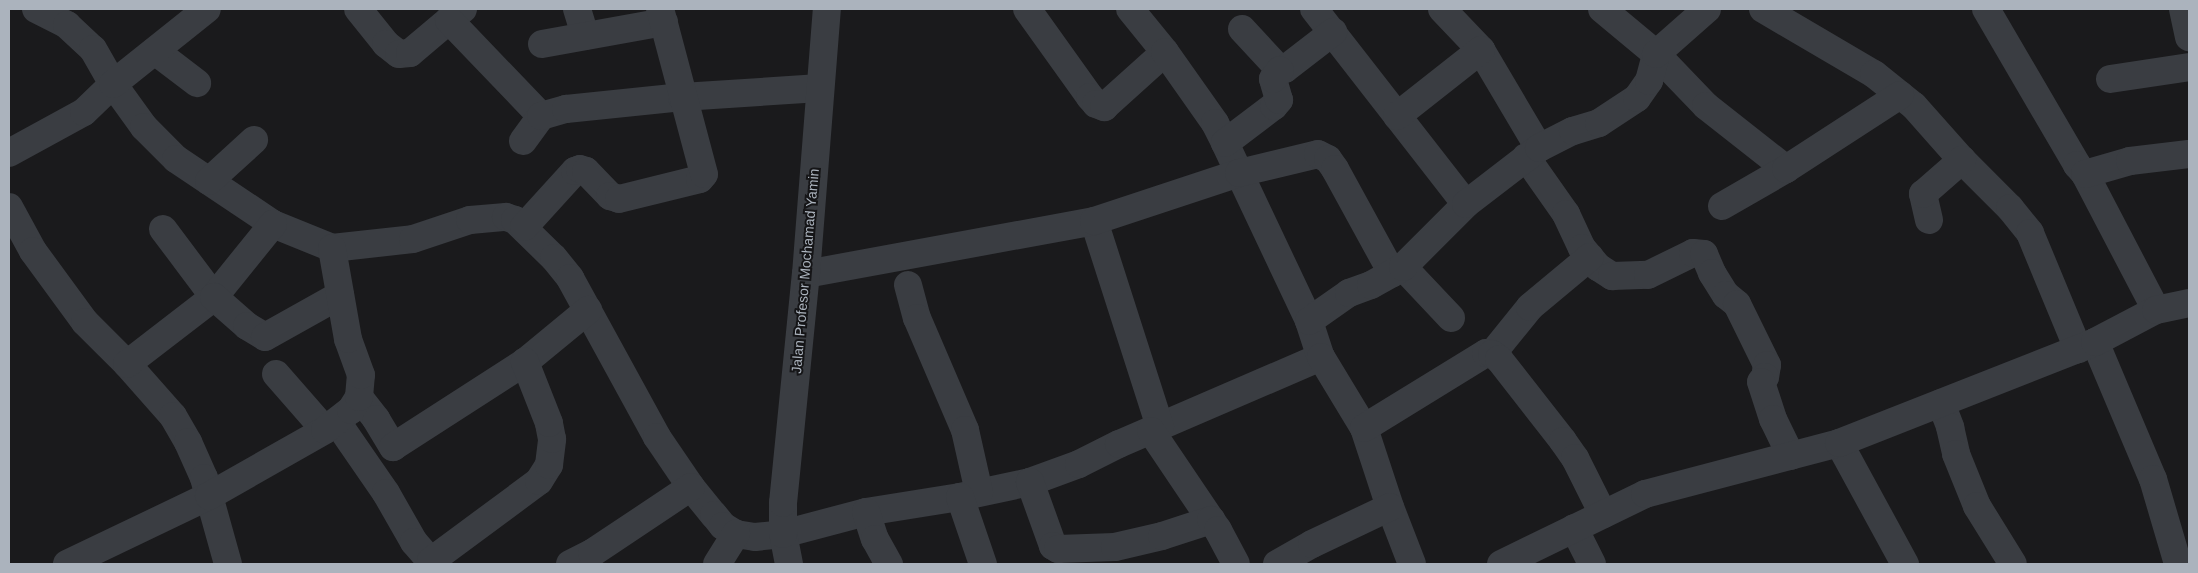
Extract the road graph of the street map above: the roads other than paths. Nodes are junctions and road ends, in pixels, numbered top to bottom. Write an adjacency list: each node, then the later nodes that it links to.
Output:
1 (36, 9): 30 (street)
2 (208, 9): 23 (street)
3 (358, 9): 15 (street)
4 (577, 9): 19 (street)
5 (827, 9): 31 (street, Jalan Profesor Mochamad Yamin)
6 (1027, 9): 24 (street)
7 (1130, 9): 24 (street)
8 (1314, 9): 18 (street)
9 (1442, 9): 22 (street)
10 (1602, 9): 25 (street)
11 (1707, 9): 25 (street)
12 (1763, 9): 32 (street)
13 (1986, 9): 45 (street)
14 (2183, 9): 20 (street)
15 (456, 14): 34 (street)
16 (662, 16): 19 (street); 33 (street)
17 (1242, 29): 27 (street)
18 (1333, 32): 27 (street); 35 (street)
19 (586, 36): 21 (street)
20 (2189, 37)
21 (542, 44)
22 (1481, 50): 35 (street); 40 (street)
23 (156, 51): 29 (street); 30 (street)
24 (1165, 52): 38 (street)
25 (1656, 54): 40 (street); 43 (street)
26 (2189, 67): 28 (street)
27 (1280, 70): 38 (street)
28 (2110, 79)
29 (197, 83)
30 (114, 84): 39 (street); 46 (street)
31 (820, 88): 33 (street); 58 (street, Jalan Profesor Mochamad Yamin)
32 (1900, 95): 42 (street); 43 (street)
33 (682, 97): 34 (street); 53 (street)
34 (541, 116): 37 (street)
35 (1397, 116): 47 (street)
36 (254, 140): 46 (street)
37 (523, 141)
38 (1225, 143): 44 (street)
39 (9, 153)
40 (1532, 153): 47 (street); 56 (street)
41 (2189, 154): 45 (street)
42 (1962, 160): 50 (street); 67 (street)
43 (1786, 169): 48 (street)
44 (1239, 173): 51 (street); 57 (street); 66 (street)
45 (2086, 174): 64 (street)
46 (209, 181): 52 (street)
47 (1466, 204): 57 (street)
48 (1722, 206)
49 (9, 207): 71 (street)
50 (1929, 220)
51 (1094, 221): 58 (street); 77 (street)
52 (273, 224): 55 (street); 61 (street)
53 (524, 227): 55 (street); 63 (street)
54 (163, 228): 61 (street)
55 (332, 248): 60 (street)
56 (1590, 257): 68 (street); 79 (street)
57 (1397, 270): 65 (street); 66 (street)
58 (806, 274): 90 (street, Jalan Profesor Mochamad Yamin)
59 (908, 285): 82 (street)
60 (340, 295): 61 (street); 73 (street)
61 (214, 297): 71 (street)
62 (2189, 304): 64 (street)
63 (588, 310): 70 (street); 81 (street)
64 (2156, 310): 67 (street)
65 (1451, 318)
66 (1309, 321): 69 (street)
67 (2087, 345): 74 (street); 107 (street)
68 (1492, 354): 76 (street); 86 (street)
69 (1321, 358): 76 (street); 77 (street)
70 (525, 362): 73 (street); 92 (street)
71 (127, 364): 83 (street)
72 (276, 374): 75 (street)
73 (359, 397): 75 (street)
74 (1941, 403): 78 (street); 106 (street)
75 (331, 426): 83 (street); 92 (street)
76 (1364, 428): 84 (street)
77 (1156, 429): 80 (street); 87 (street)
78 (1839, 443): 79 (street); 105 (street)
79 (1791, 456): 86 (street)
80 (1030, 482): 82 (street); 87 (street)
81 (691, 487): 89 (street); 95 (street)
82 (969, 494): 85 (street); 99 (street)
83 (209, 496): 93 (street); 94 (street)
84 (1390, 507): 101 (street); 102 (street)
85 (866, 512): 90 (street); 98 (street)
86 (1603, 514): 88 (street)
87 (1211, 520): 100 (street)
88 (1574, 528): 91 (street); 104 (street)
89 (736, 534): 90 (street); 96 (street)
90 (783, 534): 97 (street, Jalan Profesor Mochamad Yamin)
91 (1541, 556): 103 (street)
92 (432, 563)
93 (67, 564)
94 (228, 564)
95 (570, 564)
96 (717, 564)
97 (789, 564)
98 (889, 564)
99 (984, 564)
100 (1236, 564)
101 (1277, 564)
102 (1412, 564)
103 (1500, 564)
104 (1592, 564)
105 (1905, 564)
106 (2014, 564)
107 (2178, 564)

